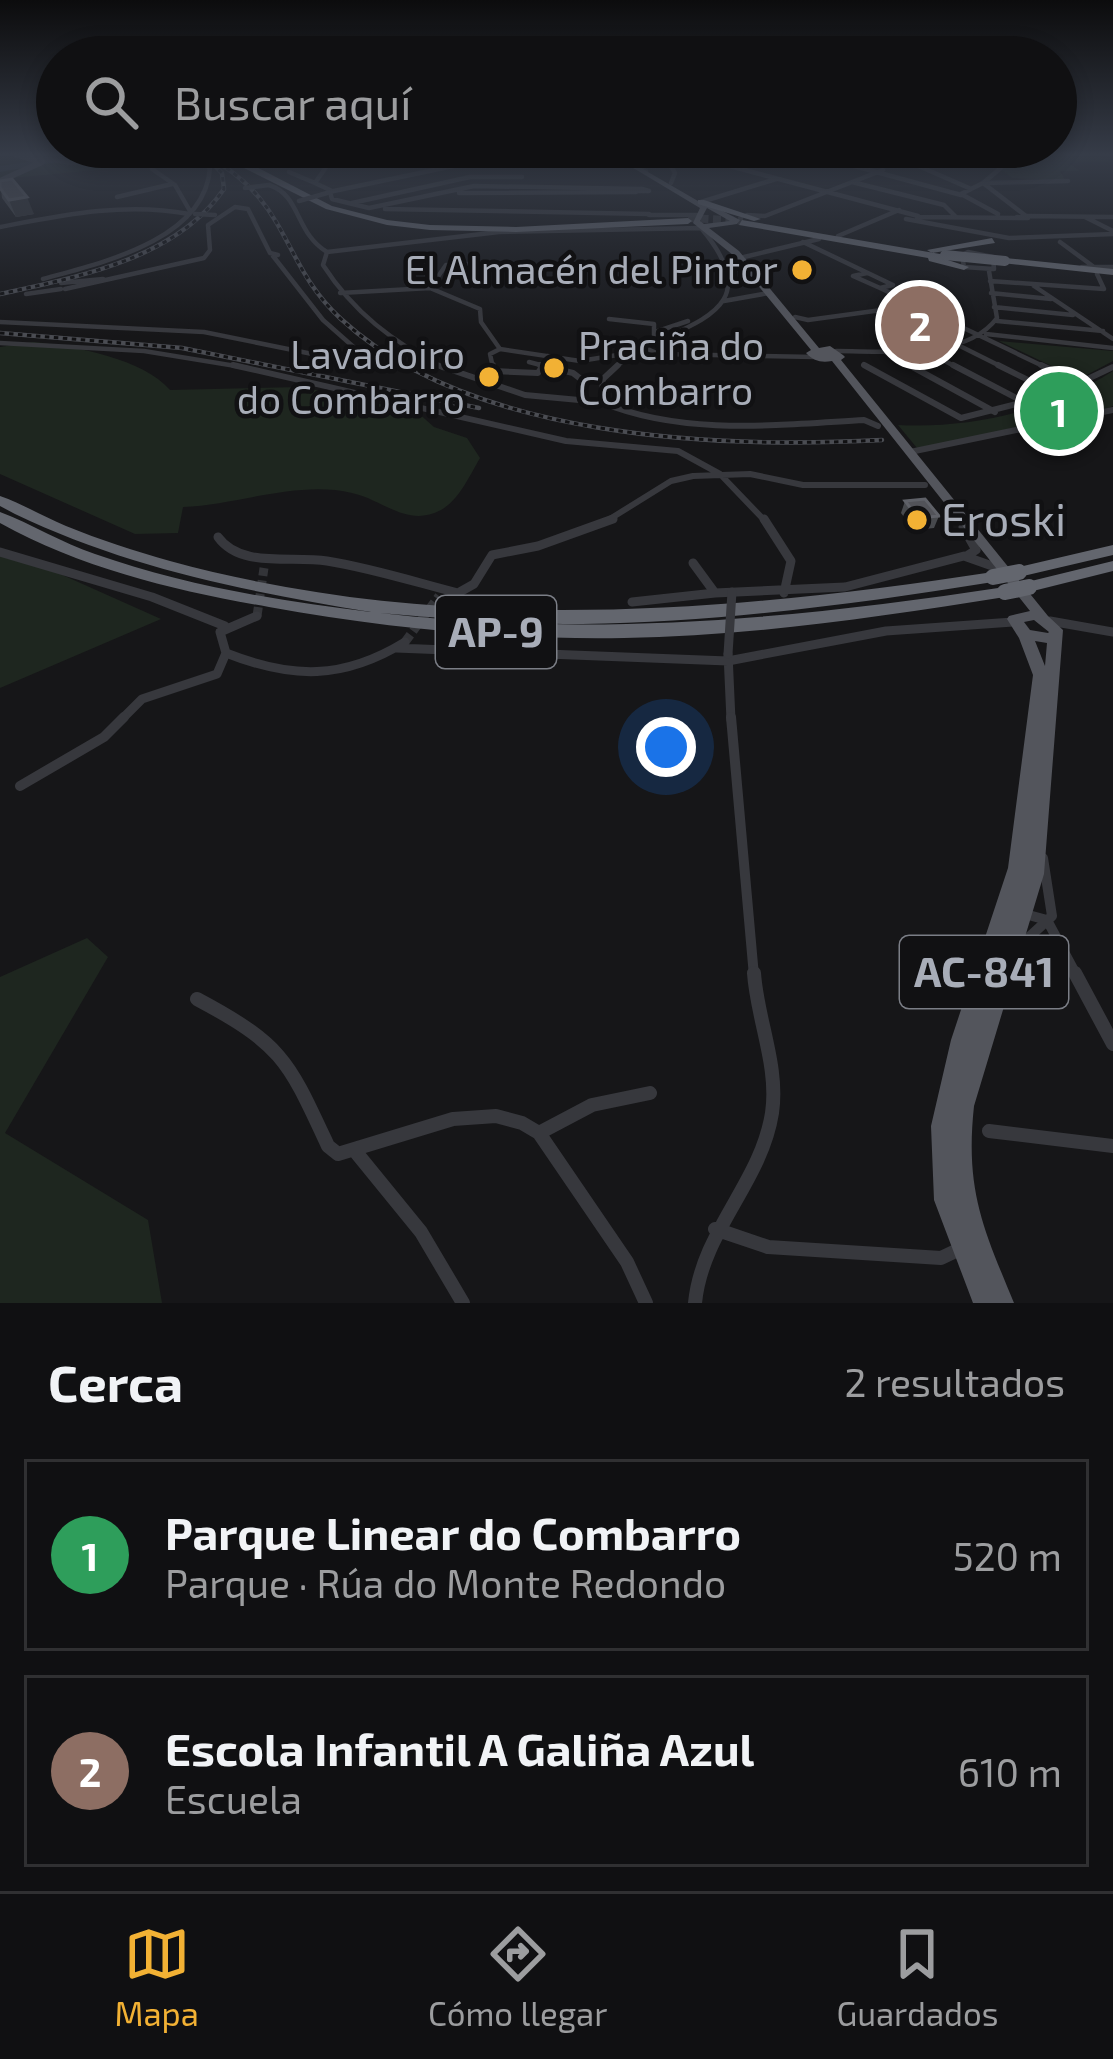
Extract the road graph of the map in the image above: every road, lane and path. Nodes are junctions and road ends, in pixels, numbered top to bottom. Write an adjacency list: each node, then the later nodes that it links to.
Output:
1 (62, 215): 27 (street)
2 (188, 215): 47 (street)
3 (217, 215): 48 (street)
4 (251, 215): 71 (street)
5 (303, 215): 37 (street)
6 (359, 215): 29 (highway)
7 (512, 215): 18 (street)
8 (699, 215): 25 (main road)
9 (722, 215): 26 (highway)
10 (773, 215): 22 (street)
11 (885, 215): 31 (street)
12 (902, 215): 23 (street)
13 (902, 215): 23 (street)
14 (954, 215): 19 (street)
15 (994, 215): 19 (street)
16 (1002, 215): 24 (street)
17 (1019, 215): 24 (street)
18 (647, 216): 25 (highway); 29 (highway)
19 (956, 217): 23 (street)
20 (1085, 217): 21 (street); 24 (street); 30 (street)
21 (1113, 217)
22 (766, 218): 26 (highway); 28 (highway)
23 (915, 218): 33 (street)
24 (1022, 218): 33 (street)
25 (696, 220): 26 (main road); 29 (highway); 55 (main road, AC-841); 61 (street)
26 (731, 220): 28 (highway); 32 (highway); 38 (highway); 40 (main road, AC-841)
27 (0, 227)
28 (796, 228): 31 (highway)
29 (489, 229): 37 (street)
30 (1113, 232): 34 (street)
31 (838, 236): 36 (highway)
32 (819, 239): 35 (street); 36 (highway)
33 (996, 239): 34 (street); 38 (highway); 39 (street); 43 (street)
34 (1059, 241): 44 (street)
35 (803, 242): 40 (street); 46 (street)
36 (882, 247): 38 (highway); 42 (highway)
37 (322, 250): 54 (street)
38 (923, 252): 39 (highway); 43 (highway, bridge)
39 (965, 252): 42 (street); 43 (street)
40 (744, 257): 55 (main road, AC-841)
41 (486, 263): 51 (street)
42 (969, 268): 43 (street); 43 (street)
43 (994, 268): 44 (highway); 44 (highway); 50 (street); 56 (street)
44 (1092, 268): 45 (highway); 53 (street)
45 (1113, 272)
46 (866, 273): 52 (street); 52 (street)
47 (43, 280)
48 (106, 282): 49 (street); 49 (street)
49 (64, 285): 57 (street); 59 (street)
50 (1034, 286): 53 (street); 60 (street)
51 (430, 288): 54 (street); 80 (street)
52 (880, 288): 62 (street)
53 (1095, 290): 58 (street)
54 (340, 292): 99 (street)
55 (769, 293): 61 (street); 69 (main road, AC-841); 84 (main road, AC-841)
56 (991, 293): 60 (street); 63 (street)
57 (26, 294)
58 (1108, 296)
59 (71, 297)
60 (1054, 299): 65 (street)
61 (724, 301): 64 (street)
62 (917, 306): 69 (street); 74 (street)
63 (994, 307): 65 (street); 70 (street)
64 (715, 314): 66 (street); 75 (street)
65 (1078, 315): 73 (street)
66 (696, 317)
67 (609, 319): 72 (street)
68 (688, 321): 72 (street)
69 (802, 321): 84 (main road, AC-841)
70 (997, 321): 73 (street); 74 (street)
71 (0, 322)
72 (658, 331): 75 (street)
73 (1102, 332): 77 (street)
74 (984, 336): 77 (street); 78 (street); 97 (street)
75 (663, 342): 81 (street)
76 (0, 343): 105 (street)
77 (1113, 343)
78 (956, 344): 79 (street); 98 (street)
79 (919, 347): 82 (street); 100 (street)
80 (500, 349): 85 (street); 92 (street)
81 (649, 350): 83 (street); 84 (street); 89 (street)
82 (880, 350): 84 (street); 102 (street)
83 (630, 353): 86 (street); 94 (street)
84 (825, 354): 104 (main road, AC-841); 109 (main road, AC-841)
85 (548, 356): 86 (street); 91 (street)
86 (583, 361): 93 (street); 94 (street)
87 (529, 362): 91 (street)
88 (863, 365): 102 (street)
89 (657, 367)
90 (1113, 367): 97 (street)
91 (540, 370): 92 (street); 93 (street)
92 (494, 371): 95 (street)
93 (562, 373): 96 (street)
94 (606, 375): 99 (street)
95 (485, 376)
96 (586, 383)
97 (1081, 384): 98 (street)
98 (1056, 394): 100 (street)
99 (601, 402): 103 (street)
100 (1028, 404): 102 (street)
101 (1113, 410): 104 (street)
102 (995, 412)
103 (878, 426)
104 (910, 452): 126 (main road, AC-841)
105 (717, 473): 106 (street); 110 (street); 121 (street)
106 (922, 482)
107 (0, 500): 117 (highway, AP-9)
108 (0, 518): 117 (highway, AP-9)
109 (963, 527): 111 (street); 117 (main road, AC-841)
110 (218, 537)
111 (976, 550): 114 (street); 117 (street)
112 (1113, 550): 118 (highway, AP-9)
113 (0, 552): 124 (street)
114 (964, 556): 117 (street); 121 (street)
115 (693, 563): 120 (street)
116 (1113, 570): 118 (highway)
117 (995, 575): 118 (highway, AP-9, bridge); 125 (main road, AC-841)
118 (1028, 582)
119 (732, 592): 120 (street); 121 (street); 129 (street, bridge)
120 (715, 593): 122 (street)
121 (784, 593)
122 (632, 602)
123 (257, 616): 124 (street)
124 (224, 626): 128 (street)
125 (1022, 626): 126 (main road); 126 (main road); 129 (street); 131 (main road, AC-841)
126 (1050, 627): 127 (street); 131 (main road, AC-841)
127 (1113, 632)
128 (226, 653): 129 (street); 130 (street)
129 (728, 657): 143 (street)
130 (20, 786)
131 (1033, 821): 132 (main road, AC-841); 135 (main road, AC-841)
132 (1033, 888): 133 (main road, AC-841); 134 (street)
133 (1018, 911): 134 (street); 135 (main road, AC-841)
134 (1047, 920): 135 (street); 137 (street)
135 (1002, 948): 144 (main road, AC-841)
136 (197, 999): 142 (street)
137 (1113, 1044)
138 (650, 1093): 140 (street)
139 (989, 1131): 141 (street)
140 (539, 1132): 142 (street); 146 (street)
141 (1113, 1146)
142 (355, 1151): 145 (street)
143 (715, 1229): 144 (street); 147 (street)
144 (968, 1246): 148 (main road, AC-841); 149 (main road, AC-841)
145 (463, 1303)
146 (646, 1303)
147 (695, 1303)
148 (986, 1303)
149 (1000, 1303)

